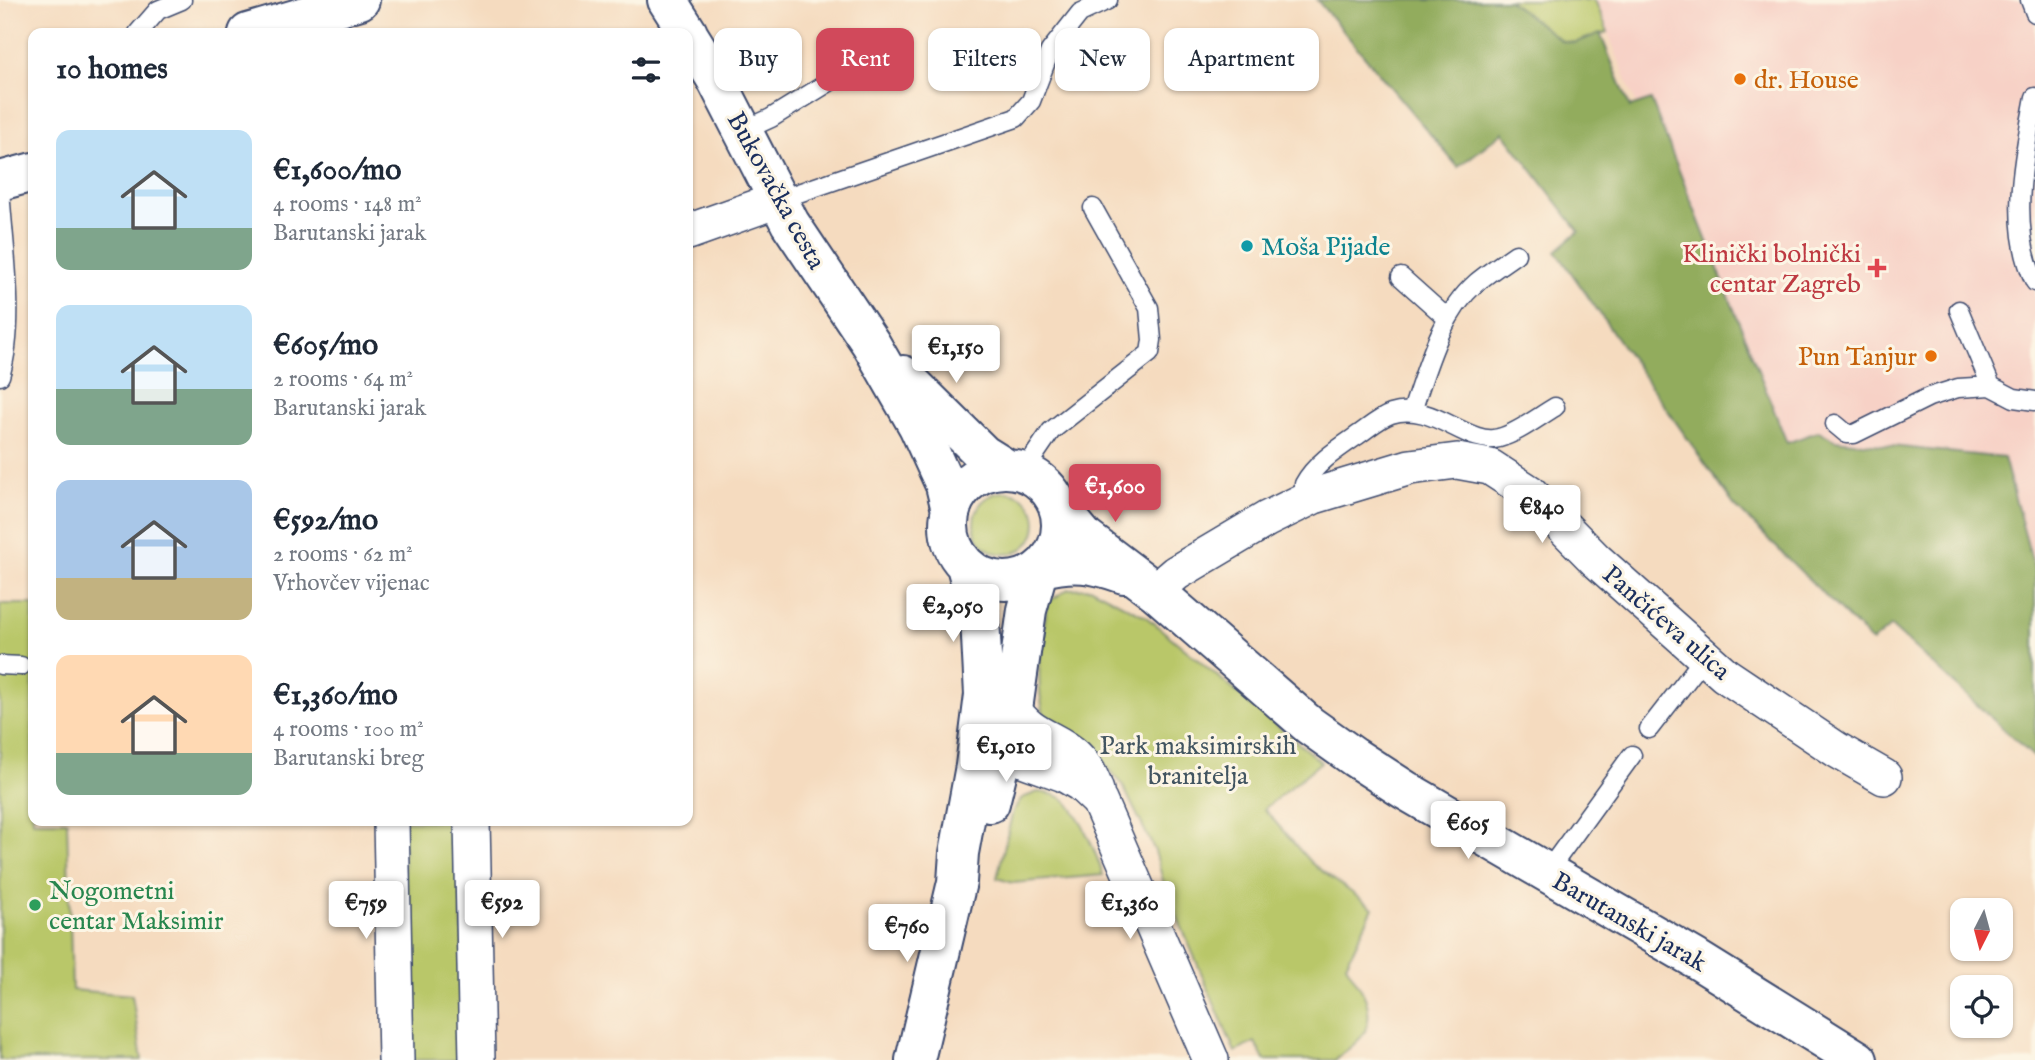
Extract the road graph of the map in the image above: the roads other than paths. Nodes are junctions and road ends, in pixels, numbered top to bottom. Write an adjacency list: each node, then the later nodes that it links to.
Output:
1 (182, 0): 7 (lane)
2 (360, 0): 8 (main road)
3 (667, 0): 9 (main road, Bukovačka cesta)
4 (1108, 0): 17 (lane)
5 (2030, 0): 6 (lane)
6 (2035, 13)
7 (142, 28)
8 (265, 28)
9 (685, 28)
10 (693, 42): 13 (main road, Bukovačka cesta)
11 (816, 90): 13 (lane)
12 (2035, 97): 22 (lane)
13 (743, 131): 17 (main road, Bukovačka cesta)
14 (28, 173): 15 (main road)
15 (0, 181)
16 (0, 188): 26 (lane)
17 (779, 200): 19 (street); 25 (main road, Bukovačka cesta)
18 (1093, 208): 32 (lane)
19 (693, 230)
20 (1516, 254): 24 (lane)
21 (1401, 276): 24 (lane)
22 (2035, 282)
23 (1959, 310): 27 (lane)
24 (1448, 319): 30 (lane)
25 (871, 344): 32 (main road, Bukovačka cesta); 35 (main road, Bukovačka cesta)
26 (0, 376)
27 (1991, 386): 28 (lane); 31 (lane)
28 (2035, 401)
29 (1555, 407): 30 (lane)
30 (1412, 411): 33 (lane)
31 (1835, 424)
32 (1015, 470): 34 (main road); 35 (main road)
33 (1307, 499): 38 (street, Pančićeva ulica); 39 (street, Pančićeva ulica)
34 (1058, 506): 37 (main road); 38 (main road, Barutanski jarak)
35 (951, 510): 36 (main road)
36 (966, 566): 37 (main road); 42 (main road)
37 (1040, 569): 38 (main road, Barutanski jarak); 42 (main road)
38 (1145, 585): 50 (main road, Barutanski jarak)
39 (1705, 657): 43 (lane); 46 (street, Pančićeva ulica)
40 (0, 665): 41 (lane)
41 (21, 666)
42 (997, 713): 44 (main road); 47 (street); 51 (main road)
43 (1649, 729)
44 (1004, 754): 47 (street); 51 (main road)
45 (1632, 755): 50 (lane)
46 (1884, 777)
47 (1100, 801): 55 (street)
48 (391, 826): 52 (street)
49 (472, 826): 53 (street)
50 (1547, 872): 56 (main road, Barutanski jarak)
51 (957, 883): 54 (main road)
52 (396, 1060)
53 (477, 1060)
54 (915, 1060)
55 (1212, 1060)
56 (1858, 1060)

